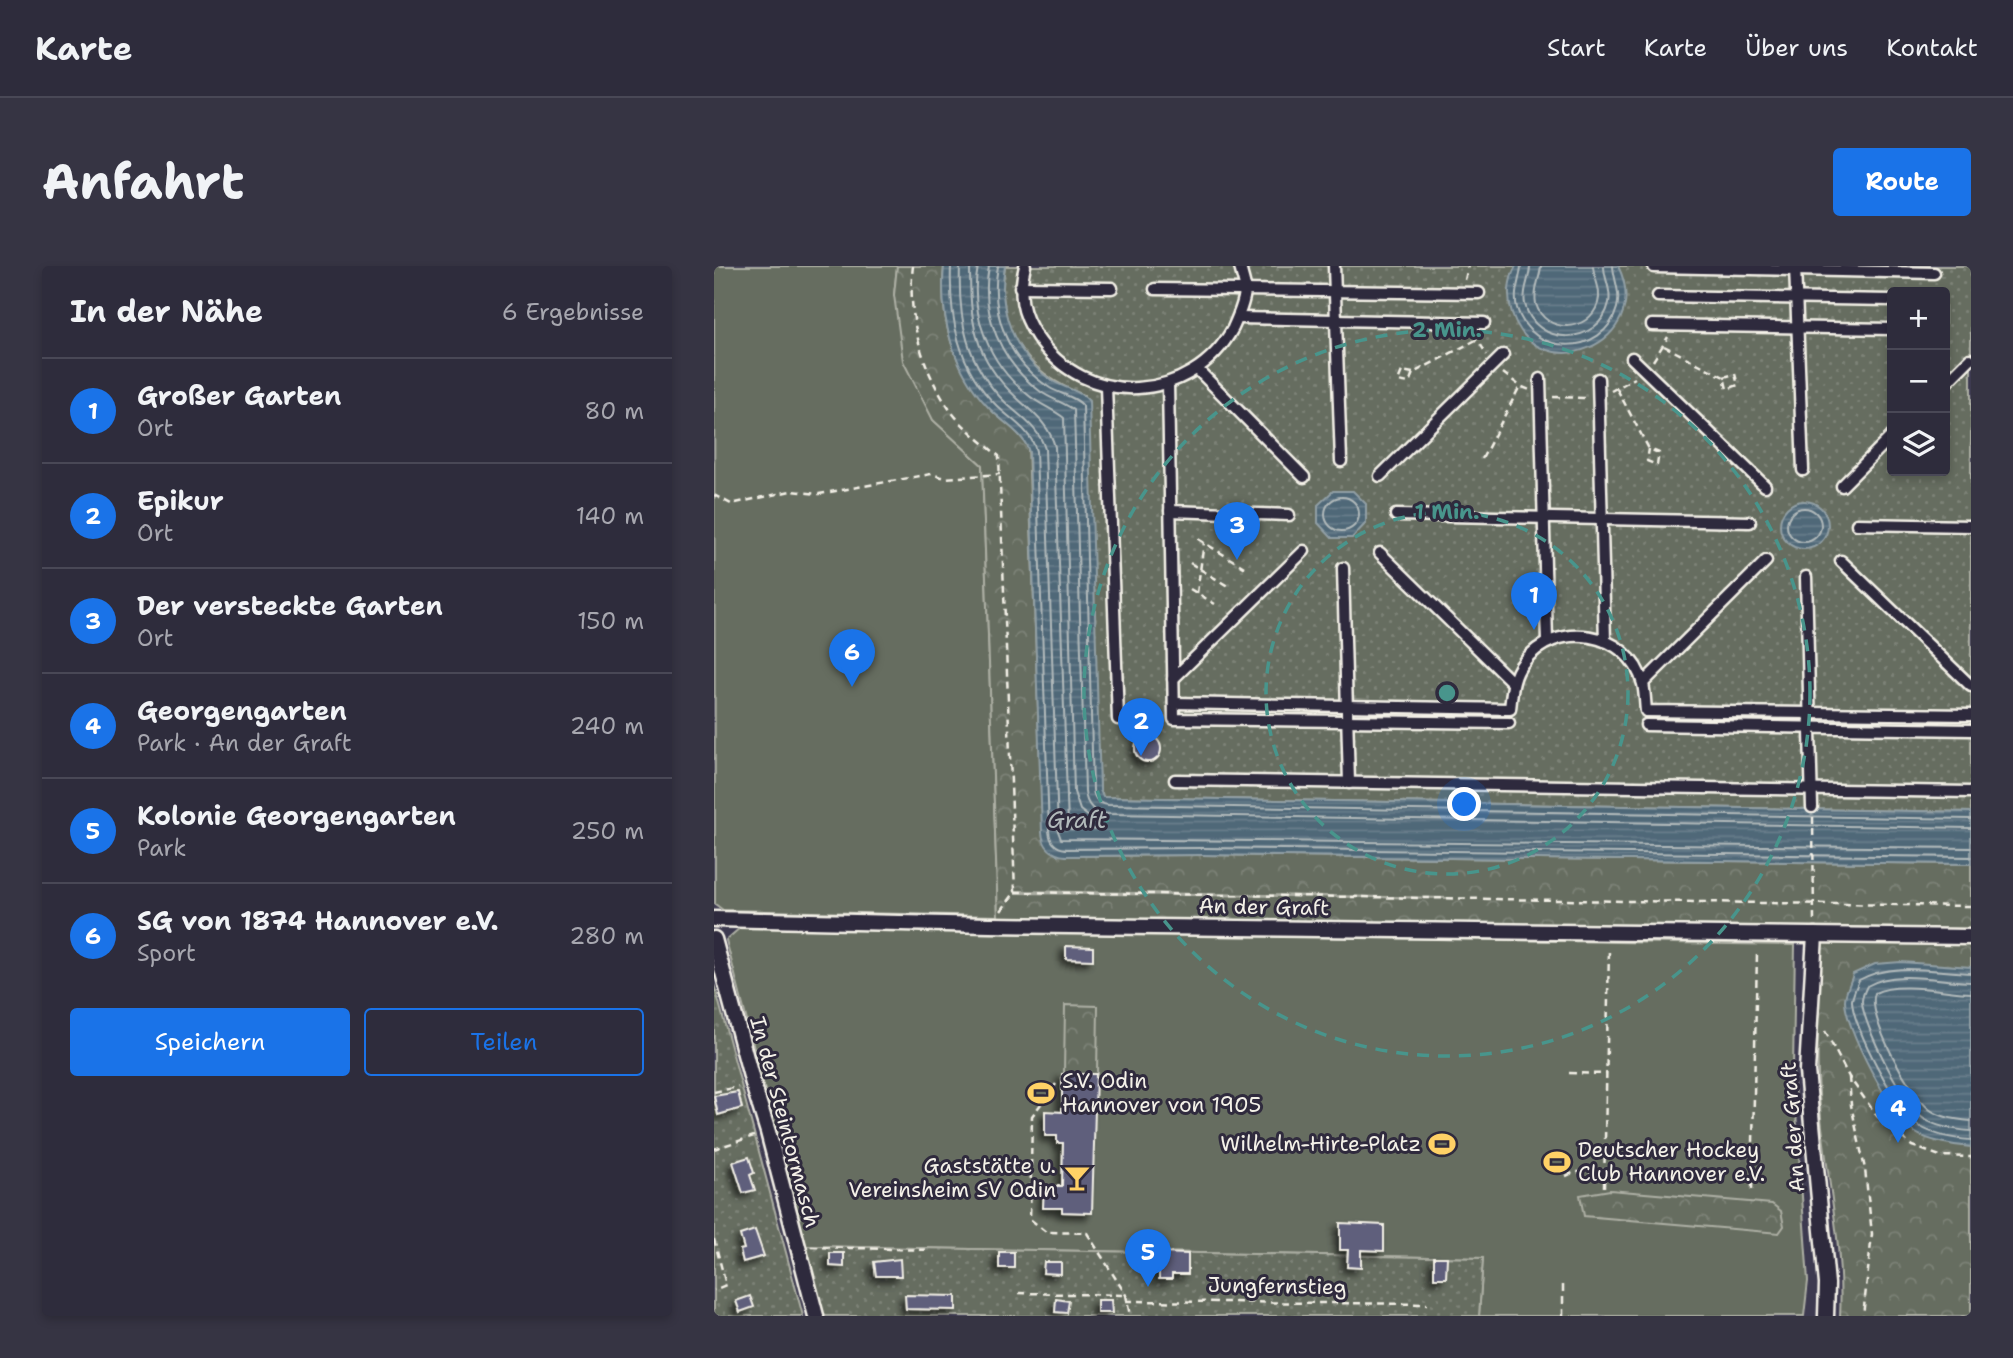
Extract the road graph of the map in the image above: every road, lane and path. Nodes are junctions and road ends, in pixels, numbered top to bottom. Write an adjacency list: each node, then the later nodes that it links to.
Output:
1 (913, 266): 48 (path)
2 (1025, 266): 9 (street)
3 (1240, 266): 12 (street)
4 (1334, 266): 13 (street)
5 (1468, 266): 14 (path)
6 (1654, 267): 7 (street)
7 (1795, 268): 8 (street); 17 (street)
8 (1934, 274)
9 (1020, 287): 10 (street); 39 (street)
10 (1112, 288)
11 (1156, 289): 12 (street)
12 (1245, 290): 13 (street); 19 (street)
13 (1336, 291): 14 (street); 20 (street)
14 (1465, 293): 15 (street)
15 (1479, 293)
16 (1658, 296): 17 (street)
17 (1797, 299): 18 (street); 24 (street)
18 (1887, 300)
19 (1238, 318): 20 (street); 32 (street)
20 (1337, 321): 21 (street); 46 (street)
21 (1469, 323): 22 (street); 26 (path)
22 (1484, 323)
23 (1652, 326): 24 (street)
24 (1799, 328): 25 (street); 47 (street)
25 (1887, 329)
26 (1476, 340): 31 (path); 33 (path)
27 (1664, 346): 34 (path)
28 (1503, 355): 31 (street)
29 (1632, 358): 51 (street)
30 (1970, 359): 37 (street)
31 (1493, 365): 40 (path); 49 (street)
32 (1198, 369): 38 (street); 50 (street)
33 (1413, 373): 33 (path)
34 (1724, 377): 34 (path)
35 (1540, 379): 42 (street)
36 (1598, 379): 58 (street)
37 (1950, 379)
38 (1168, 383): 39 (street); 54 (street)
39 (1105, 386): 87 (street)
40 (1520, 386): 42 (path); 45 (path)
41 (1617, 389): 44 (path)
42 (1541, 395): 57 (street)
43 (1887, 441): 52 (street)
44 (1649, 449): 44 (path)
45 (1482, 459)
46 (1341, 461)
47 (1803, 470)
48 (1000, 474): 53 (path); 98 (path)
49 (1380, 476)
50 (1304, 477)
51 (1765, 486)
52 (1842, 486)
53 (714, 495)
54 (1170, 511): 55 (street); 79 (street)
55 (1289, 515)
56 (1396, 515): 57 (street)
57 (1544, 518): 58 (street); 78 (street)
58 (1602, 519): 59 (street); 77 (street)
59 (1750, 522)
60 (1857, 524): 61 (street)
61 (1971, 526)
62 (1198, 538): 63 (path)
63 (1204, 542): 70 (path); 71 (path)
64 (1304, 551): 79 (street)
65 (1380, 553): 80 (street)
66 (1766, 561): 81 (street)
67 (1842, 561): 82 (street)
68 (1189, 563): 70 (path)
69 (1343, 568): 84 (street)
70 (1200, 570): 73 (path); 75 (path)
71 (1249, 570)
72 (1806, 577): 85 (street)
73 (1231, 588)
74 (1190, 589): 75 (path)
75 (1197, 593): 76 (path)
76 (1215, 604)
77 (1605, 641): 78 (street); 81 (street)
78 (1547, 642): 80 (street)
79 (1173, 680): 83 (street)
80 (1513, 683): 84 (street)
81 (1643, 683): 85 (street)
82 (1971, 686)
83 (1174, 704): 84 (street); 88 (street)
84 (1347, 707): 88 (street)
85 (1810, 714): 86 (street); 91 (street)
86 (1971, 715)
87 (1118, 719)
88 (1347, 721): 89 (street); 94 (street)
89 (1509, 723)
90 (1646, 725): 91 (street)
91 (1810, 728): 92 (street); 95 (street)
92 (1971, 730)
93 (1175, 780): 94 (street)
94 (1349, 783): 95 (street)
95 (1812, 790): 96 (street); 97 (street)
96 (1971, 792)
97 (1812, 807): 99 (path)
98 (1015, 892): 99 (path); 102 (path)
99 (1814, 903): 100 (path); 103 (path)
100 (1971, 906)
101 (714, 919): 102 (street, An der Graft)
102 (990, 925): 103 (street, An der Graft)
103 (1815, 935): 104 (street, An der Graft); 134 (street, An der Graft)
104 (1971, 937)
105 (714, 939): 112 (street, In der Steintormasch)
106 (1609, 950): 110 (path)
107 (1757, 953): 121 (path)
108 (1825, 1031): 111 (path)
109 (1569, 1073): 110 (path)
110 (1606, 1074): 118 (path)
111 (1849, 1077): 117 (path); 135 (path)
112 (753, 1084): 114 (path); 115 (street, In der Steintormasch)
113 (1056, 1084): 128 (path)
114 (714, 1092)
115 (768, 1132): 116 (path); 123 (street, In der Steintormasch)
116 (714, 1149)
117 (1971, 1157)
118 (1604, 1173): 119 (path); 120 (path)
119 (1566, 1175)
120 (1604, 1187)
121 (1752, 1190)
122 (714, 1239): 126 (path)
123 (798, 1247): 124 (path); 131 (street, In der Steintormasch)
124 (931, 1251)
125 (1563, 1285): 133 (path)
126 (714, 1290)
127 (1019, 1293): 128 (path)
128 (1126, 1295): 129 (path)
129 (1126, 1301): 130 (path, Jungfernstieg); 132 (path)
130 (1427, 1304)
131 (816, 1316)
132 (1130, 1316)
133 (1563, 1316)
134 (1826, 1316)
135 (1863, 1316)

